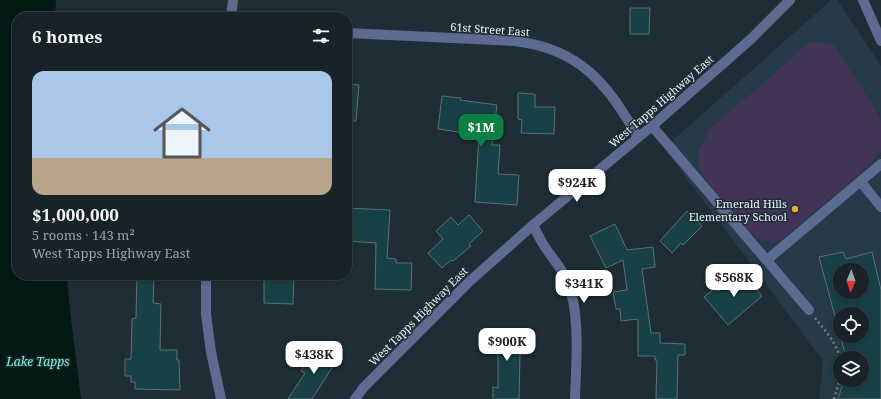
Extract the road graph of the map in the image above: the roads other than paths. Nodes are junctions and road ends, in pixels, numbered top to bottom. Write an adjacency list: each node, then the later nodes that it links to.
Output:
1 (233, 0): 4 (street)
2 (790, 0): 7 (street, West Tapps Highway East)
3 (863, 0): 6 (street)
4 (232, 12)
5 (352, 33): 8 (street, 61st Street East)
6 (881, 41)
7 (652, 126): 8 (street, West Tapps Highway East); 13 (street)
8 (638, 138): 12 (street, West Tapps Highway East)
9 (881, 164): 10 (street)
10 (861, 182): 11 (street); 13 (street)
11 (881, 207)
12 (533, 225): 17 (street, West Tapps Highway East); 18 (street)
13 (767, 260): 15 (street)
14 (206, 280): 16 (street)
15 (809, 310)
16 (221, 399)
17 (355, 399)
18 (575, 399)

